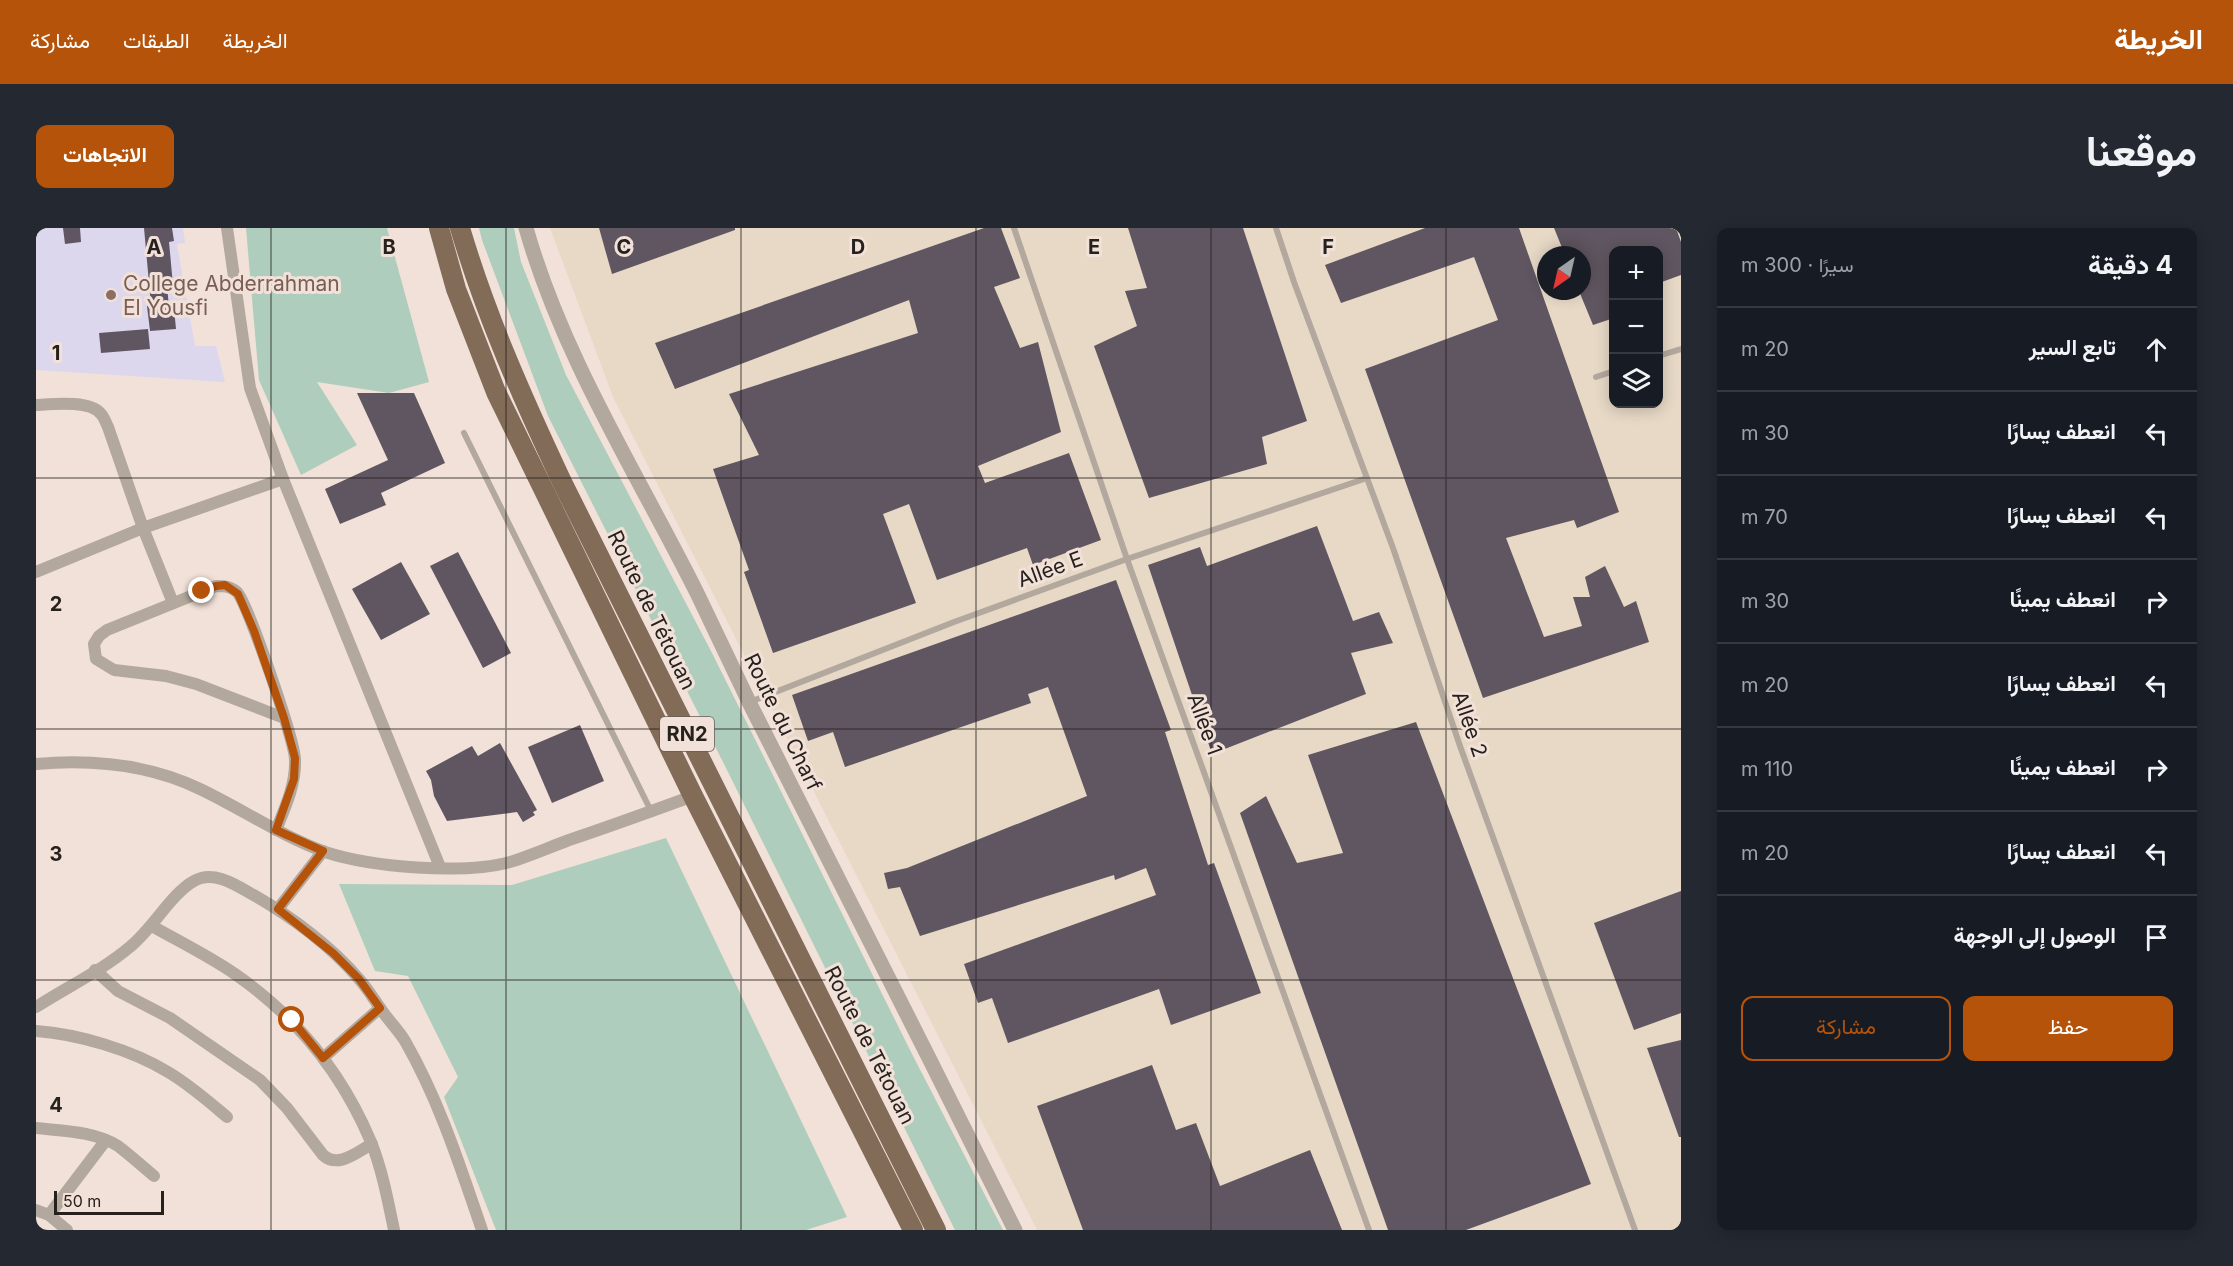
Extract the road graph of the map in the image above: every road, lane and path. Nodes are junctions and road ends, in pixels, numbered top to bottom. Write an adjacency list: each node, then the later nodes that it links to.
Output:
1 (227, 228): 14 (street)
2 (439, 228): 22 (highway, RN2)
3 (460, 228): 45 (highway, Route de Tétouan / RN2)
4 (526, 228): 19 (street, Route du Charf)
5 (1014, 228): 16 (lane, Allée 1)
6 (1276, 228): 13 (lane, Allée 2)
7 (1681, 349): 8 (lane)
8 (1663, 355)
9 (1609, 373): 10 (lane)
10 (1596, 377)
11 (36, 405): 15 (street)
12 (464, 433): 23 (lane)
13 (1367, 478): 16 (lane, Allée E); 48 (lane, Allée 2)
14 (284, 479): 15 (street); 26 (street)
15 (143, 528): 17 (street); 18 (street)
16 (1127, 559): 19 (lane, Allée E); 47 (lane, Allée 1)
17 (36, 572)
18 (173, 603): 20 (street); 20 (street)
19 (749, 702): 46 (street, Route du Charf)
20 (284, 718): 24 (street)
21 (36, 764): 24 (street)
22 (693, 796): 23 (street); 44 (highway, RN2)
23 (651, 812): 26 (street)
24 (276, 830): 25 (street)
25 (323, 851): 26 (street); 27 (street)
26 (440, 867)
27 (278, 909): 28 (street); 31 (street)
28 (152, 926): 29 (street); 33 (street)
29 (94, 970): 30 (street); 37 (street)
30 (36, 1007)
31 (380, 1008): 33 (street); 43 (street)
32 (36, 1031): 34 (street)
33 (323, 1058): 37 (street)
34 (227, 1117)
35 (36, 1128): 36 (street)
36 (106, 1140): 38 (street); 40 (street)
37 (372, 1144): 42 (street)
38 (154, 1176)
39 (36, 1210): 40 (street)
40 (49, 1215): 41 (street)
41 (67, 1230)
42 (394, 1230)
43 (482, 1230)
44 (914, 1230)
45 (936, 1230)
46 (1015, 1230)
47 (1369, 1230)
48 (1635, 1230)

